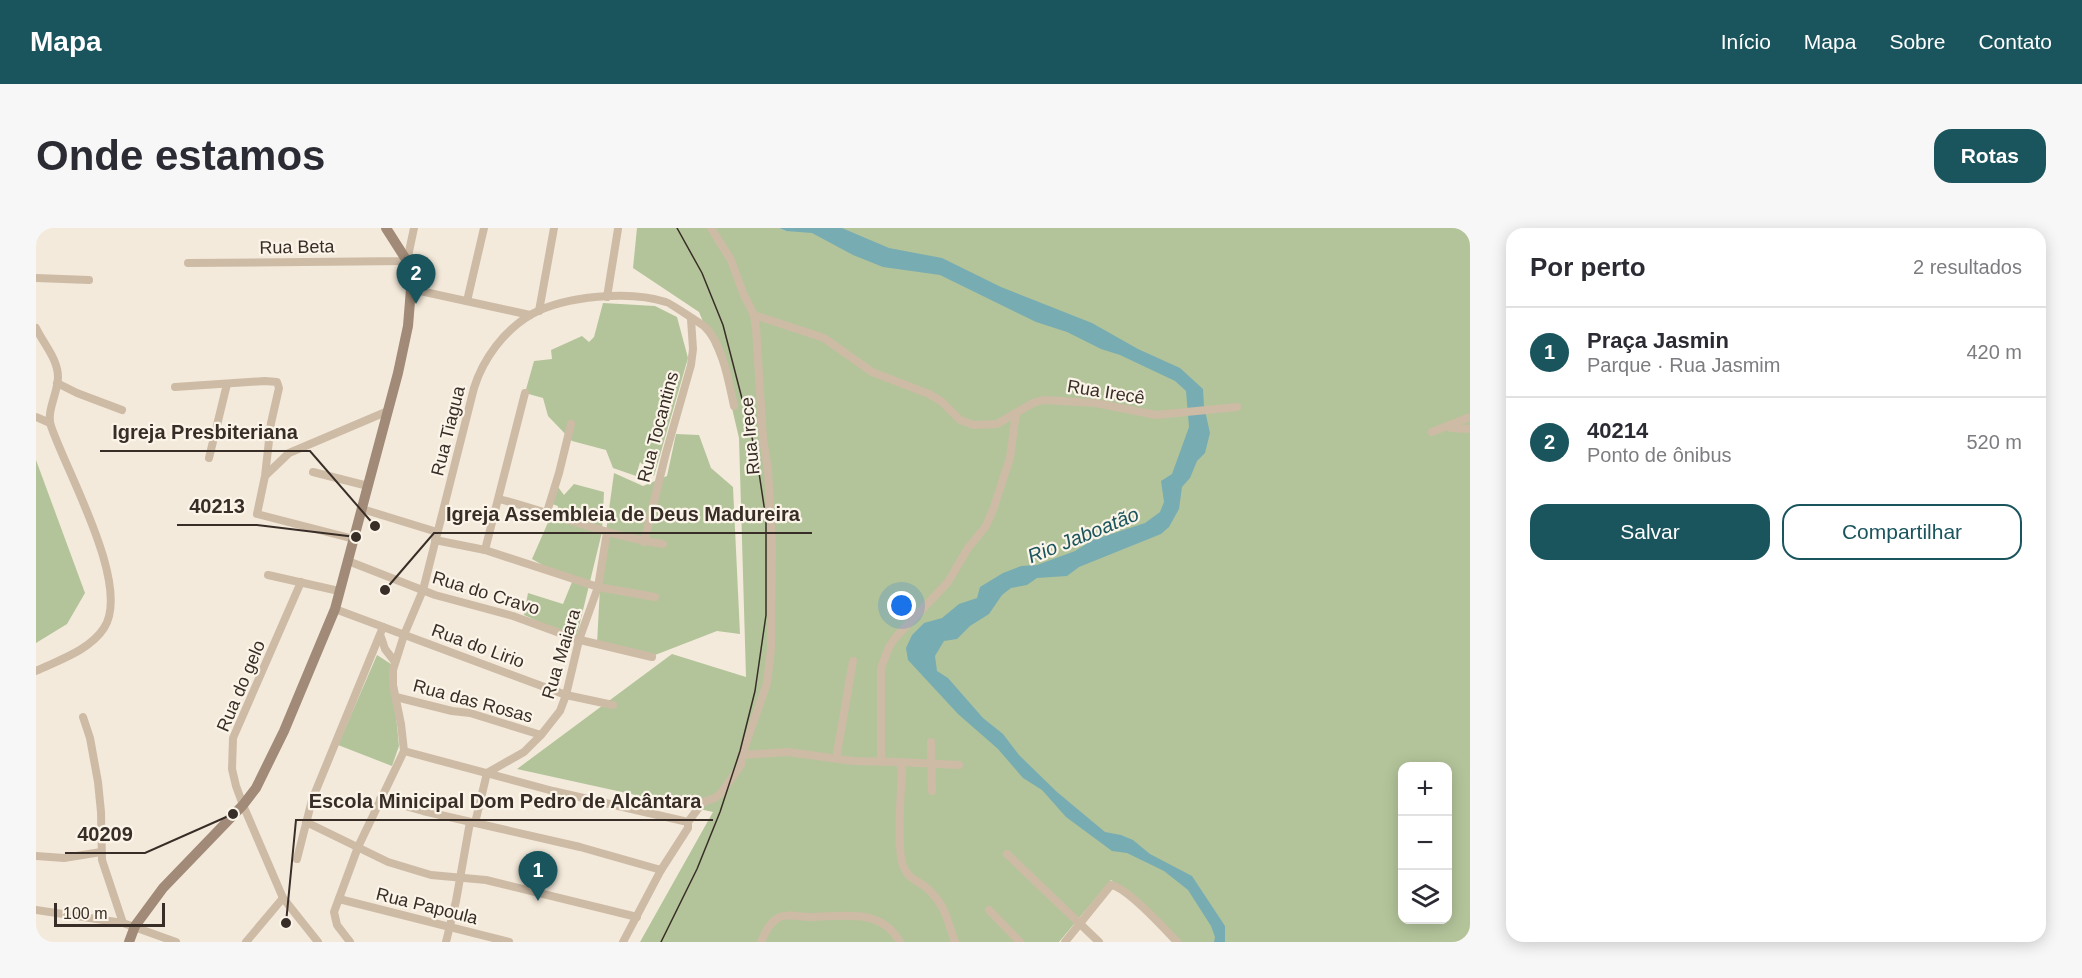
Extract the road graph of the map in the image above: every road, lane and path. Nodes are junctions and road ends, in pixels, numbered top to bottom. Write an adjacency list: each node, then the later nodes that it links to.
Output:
1 (386, 228): 7 (main road)
2 (414, 228): 7 (street)
3 (484, 228): 13 (street)
4 (554, 228): 14 (street)
5 (711, 228): 16 (street, Rua Irece)
6 (618, 229): 12 (street)
7 (407, 261): 8 (street, Rua Beta); 11 (main road)
8 (188, 263)
9 (36, 278): 10 (street)
10 (90, 280)
11 (411, 290): 13 (street); 26 (main road)
12 (607, 297): 14 (street); 17 (street)
13 (467, 301): 15 (street)
14 (540, 311): 15 (street)
15 (530, 315): 42 (street, Rua Tiagua)
16 (754, 315): 27 (street, Rua Irecê); 72 (street, Rua Irece)
17 (691, 319): 23 (street); 46 (street, Rua Tocantins)
18 (36, 328): 19 (street)
19 (57, 383): 25 (street); 30 (street)
20 (227, 384): 21 (street); 35 (street); 37 (street)
21 (175, 387)
22 (525, 393): 39 (street)
23 (734, 406)
24 (1237, 407): 27 (street, Rua Irecê)
25 (122, 410)
26 (388, 411): 37 (street); 38 (main road)
27 (1016, 413): 74 (street)
28 (36, 417): 30 (street)
29 (1470, 417): 32 (street)
30 (50, 423): 64 (street)
31 (571, 424): 41 (street)
32 (1447, 427): 33 (street); 34 (street)
33 (1470, 429)
34 (1432, 432)
35 (209, 458)
36 (313, 472): 38 (street)
37 (266, 476): 44 (street)
38 (368, 486): 40 (main road)
39 (499, 498): 41 (street); 48 (street)
40 (362, 509): 42 (street); 44 (main road)
41 (547, 512): 43 (street)
42 (437, 531): 45 (street, Rua Tiagua)
43 (607, 532): 46 (street); 52 (street, Rua Maiara)
44 (354, 539): 49 (main road)
45 (435, 540): 48 (street); 53 (street, Rua Tiagua)
46 (644, 542): 47 (street)
47 (663, 544)
48 (485, 550): 52 (street)
49 (348, 561): 53 (street, Rua do Cravo); 54 (main road)
50 (268, 575): 51 (street)
51 (301, 582): 54 (street); 81 (street, Rua do gelo)
52 (598, 587): 55 (street); 60 (street, Rua Maiara)
53 (423, 590): 58 (street, Rua Tiagua); 60 (street, Rua do Cravo)
54 (339, 591): 56 (main road)
55 (655, 597)
56 (335, 609): 57 (street, Rua do Lirio); 81 (main road)
57 (383, 627): 58 (street, Rua do Lirio); 59 (street)
58 (404, 635): 63 (street, Rua Tiagua); 65 (street, Rua do Lirio)
59 (381, 637): 63 (street); 82 (street)
60 (579, 640): 61 (street, Rua do Cravo); 65 (street, Rua Maiara)
61 (652, 657)
62 (853, 661): 73 (street)
63 (395, 662): 66 (street, Rua Tiagua)
64 (36, 671)
65 (566, 695): 67 (street, Rua do Lirio); 69 (street, Rua Maiara)
66 (396, 697): 69 (street, Rua das Rosas); 71 (street, Rua Tiagua)
67 (613, 705)
68 (83, 717): 86 (street)
69 (541, 735): 78 (street, Rua Maiara)
70 (932, 742): 76 (street)
71 (404, 751): 78 (street); 80 (street)
72 (742, 755): 73 (street); 84 (street, Rua Irece)
73 (836, 759): 74 (street)
74 (881, 762): 75 (street)
75 (899, 762): 76 (street); 111 (street)
76 (930, 765): 77 (street); 79 (street)
77 (959, 765)
78 (487, 773): 83 (street); 84 (street)
79 (932, 791)
80 (380, 799): 83 (street); 85 (street)
81 (243, 805): 92 (street, Rua do gelo); 99 (main road)
82 (306, 822): 85 (street); 89 (street)
83 (473, 822): 90 (street); 91 (street)
84 (688, 822): 90 (street, Rua Irece)
85 (358, 847): 91 (street); 93 (street)
86 (100, 852): 88 (street); 97 (street)
87 (1007, 854): 98 (street)
88 (36, 856)
89 (297, 859)
90 (661, 870): 96 (street, Rua Irece)
91 (460, 877): 96 (street); 100 (street)
92 (283, 898): 103 (street); 104 (street, Rua do gelo)
93 (339, 899): 100 (street, Rua Papoula); 105 (street)
94 (36, 910): 97 (street)
95 (989, 910): 112 (street)
96 (637, 916): 108 (street, Rua Irece)
97 (123, 923): 99 (street)
98 (1079, 924): 113 (street); 114 (street); 115 (street)
99 (135, 926): 101 (main road); 102 (street)
100 (450, 928): 106 (street); 107 (street, Rua Papoula)
101 (129, 942)
102 (176, 942)
103 (246, 942)
104 (318, 942)
105 (350, 942)
106 (446, 942)
107 (509, 942)
108 (623, 942)
109 (761, 942): 110 (street)
110 (900, 942)
111 (955, 942)
112 (1020, 942)
113 (1065, 942)
114 (1099, 942)
115 (1177, 942)

